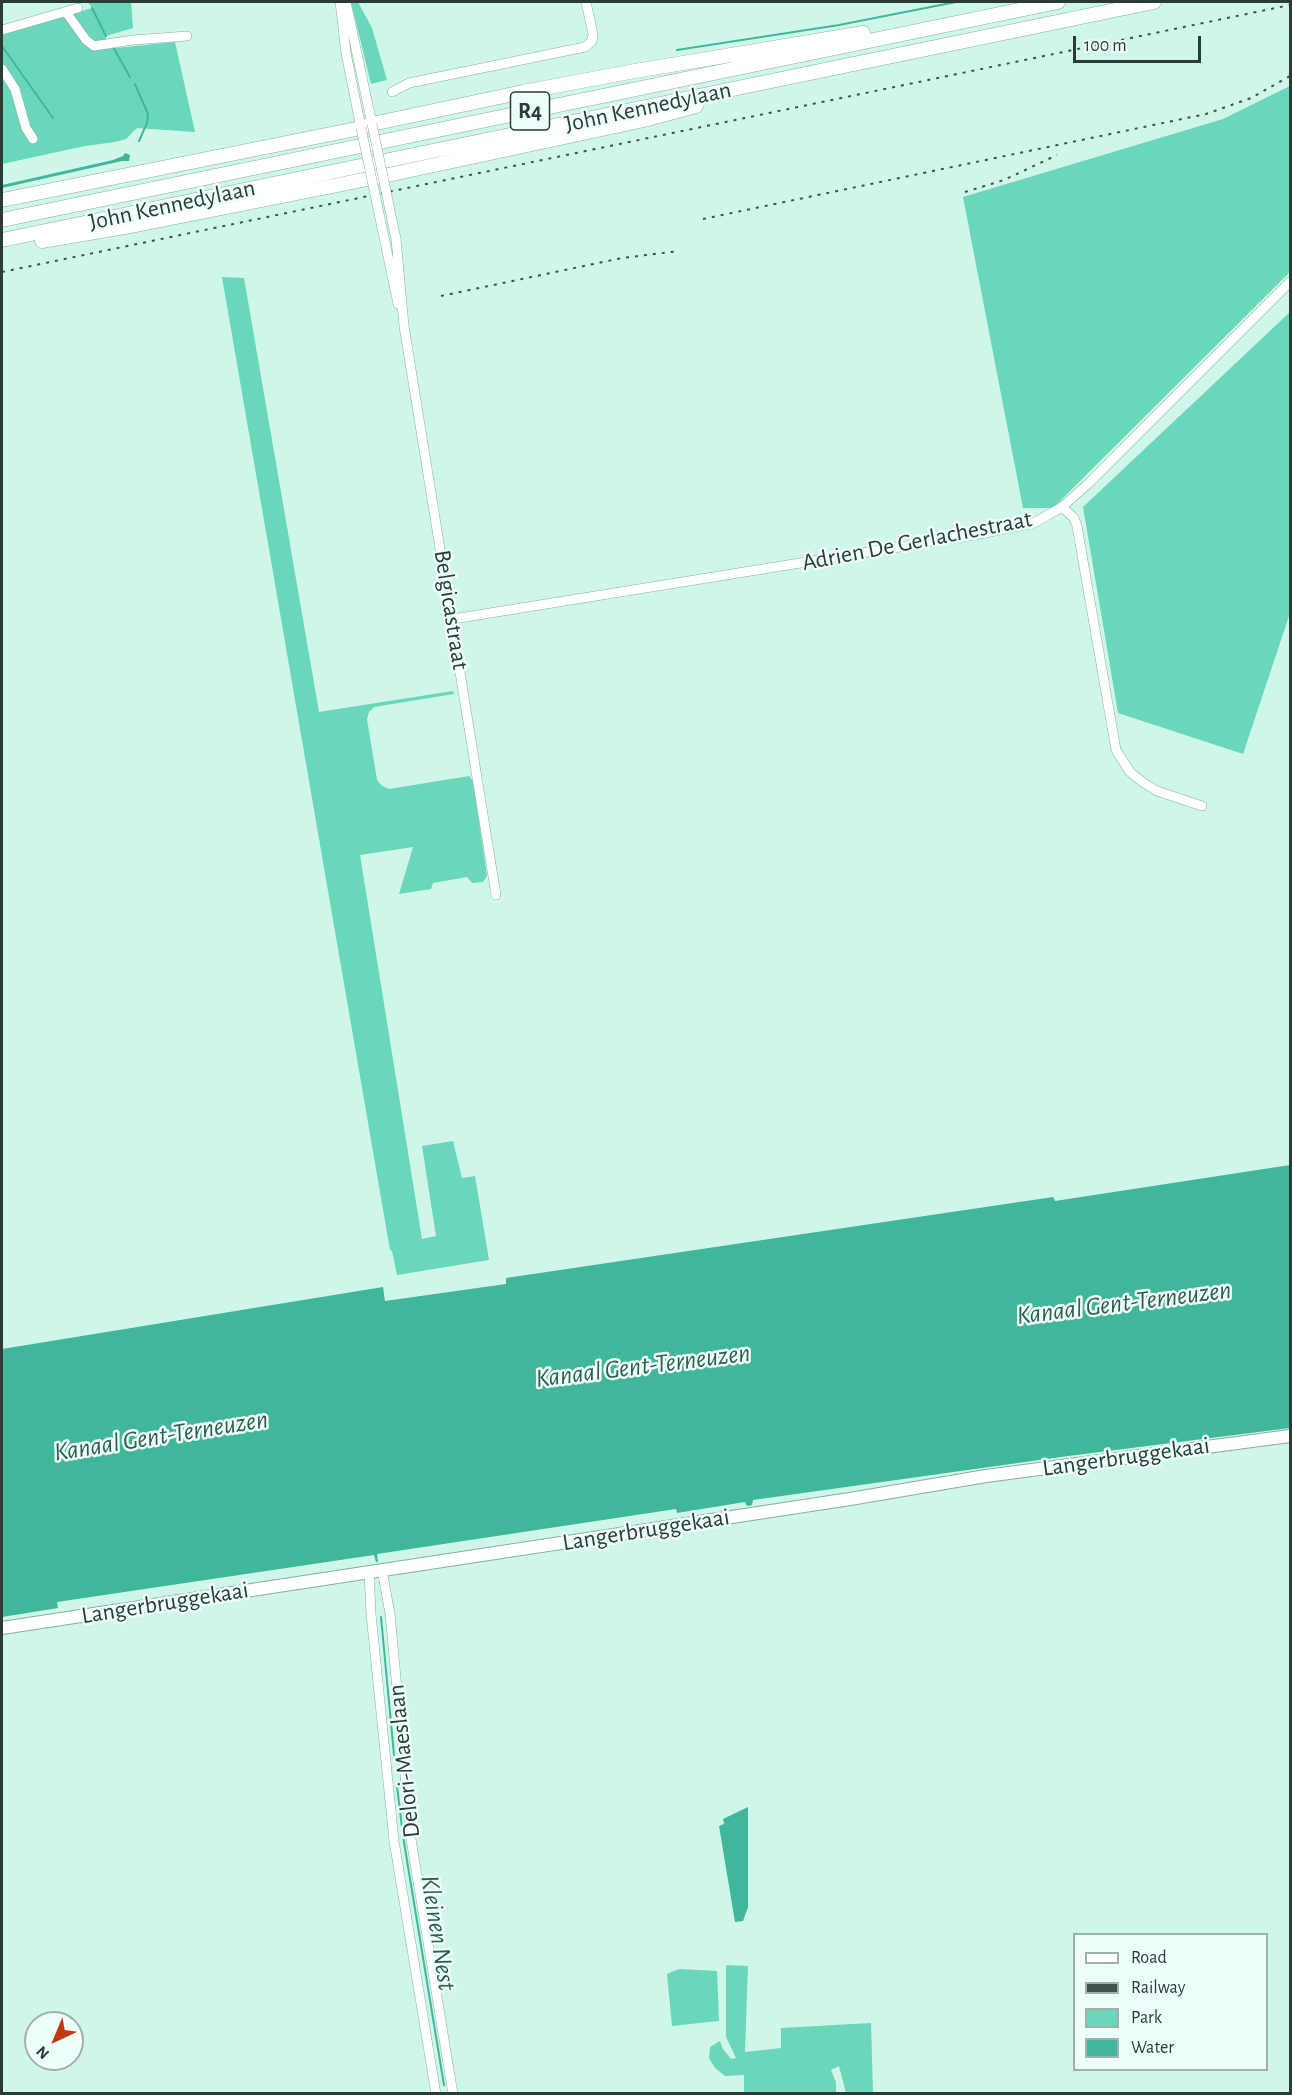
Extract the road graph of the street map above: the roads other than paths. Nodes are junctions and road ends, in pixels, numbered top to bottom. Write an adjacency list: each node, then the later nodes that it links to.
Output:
1 (340, 2): 15 (street)
2 (346, 2): 15 (street)
3 (586, 2): 14 (street)
4 (1022, 2): 10 (highway, John Kennedylaan / R4)
5 (1058, 2): 22 (highway, John Kennedylaan / R4)
6 (1154, 2): 13 (highway, John Kennedylaan / R4)
7 (78, 8): 8 (street)
8 (66, 12): 9 (street); 11 (street)
9 (2, 30)
10 (865, 33): 15 (highway); 20 (highway, John Kennedylaan / R4)
11 (187, 36)
12 (2, 69): 16 (street)
13 (790, 78): 17 (highway, R4); 23 (highway, John Kennedylaan / R4)
14 (392, 93)
15 (362, 127): 17 (street, bridge); 18 (highway)
16 (33, 139)
17 (378, 177): 24 (highway); 26 (street, Belgicastraat, bridge); 26 (street, Belgicastraat, bridge)
18 (111, 179): 19 (highway); 20 (highway)
19 (2, 200)
20 (24, 208): 21 (highway, John Kennedylaan / R4)
21 (2, 212)
22 (2, 220)
23 (2, 240)
24 (2, 248)
25 (1290, 282): 27 (street, Adrien De Gerlachestraat)
26 (404, 326): 28 (street, Belgicastraat)
27 (1062, 507): 28 (street, Adrien De Gerlachestraat); 29 (street)
28 (453, 619): 30 (street, Belgicastraat)
29 (1202, 806)
30 (496, 895)
31 (1290, 1436): 32 (main road, Langerbruggekaai)
32 (382, 1570): 33 (main road, Langerbruggekaai); 36 (street, Delori-Maeslaan)
33 (369, 1572): 34 (main road, Langerbruggekaai); 35 (street, Delori-Maeslaan)
34 (2, 1628)
35 (436, 2094)
36 (453, 2094)

